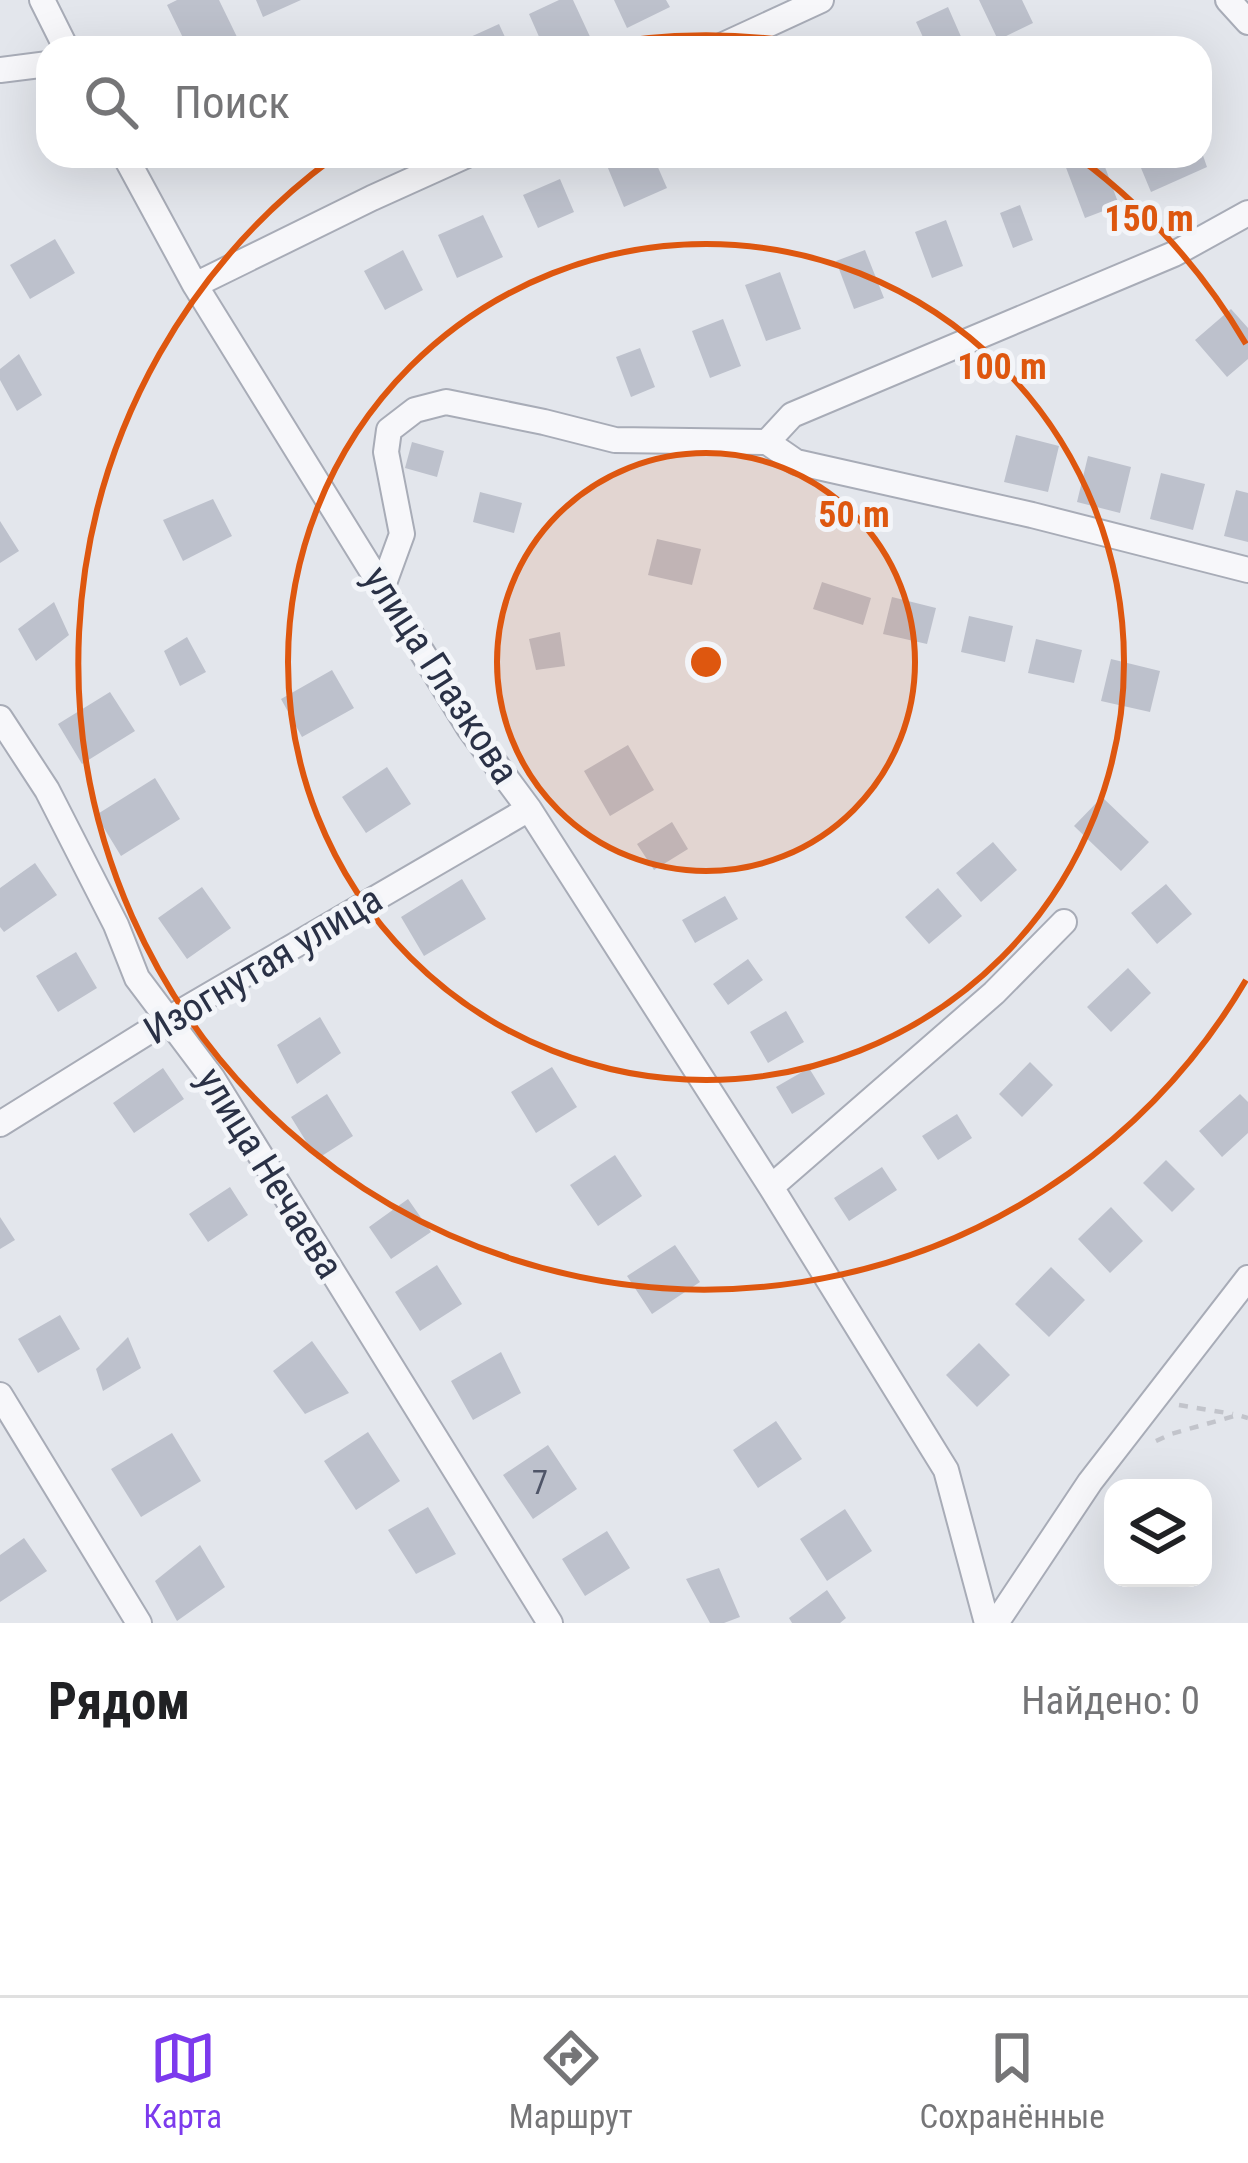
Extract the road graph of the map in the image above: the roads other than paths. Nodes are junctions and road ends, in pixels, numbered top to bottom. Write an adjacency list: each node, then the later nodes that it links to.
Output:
1 (821, 0): 6 (street)
2 (1228, 0): 4 (street)
3 (52, 3): 5 (street)
4 (1248, 22)
5 (62, 36)
6 (743, 36)
7 (36, 66): 8 (street)
8 (0, 70)
9 (132, 168): 12 (street, улица Глазкова)
10 (438, 168): 12 (street)
11 (1248, 213): 13 (street)
12 (195, 285): 15 (street, улица Глазкова)
13 (767, 442): 14 (street); 15 (street)
14 (1248, 570)
15 (383, 586): 17 (street, улица Глазкова)
16 (0, 718): 19 (street, улица Нечаева)
17 (529, 809): 19 (street, Изогнутая улица); 21 (street, улица Глазкова)
18 (1064, 922): 21 (street)
19 (170, 1018): 20 (street, Изогнутая улица); 25 (street, улица Нечаева)
20 (0, 1124)
21 (771, 1186): 26 (street, улица Глазкова)
22 (1248, 1278): 26 (street)
23 (0, 1395): 24 (street)
24 (140, 1623)
25 (550, 1623)
26 (992, 1623)

